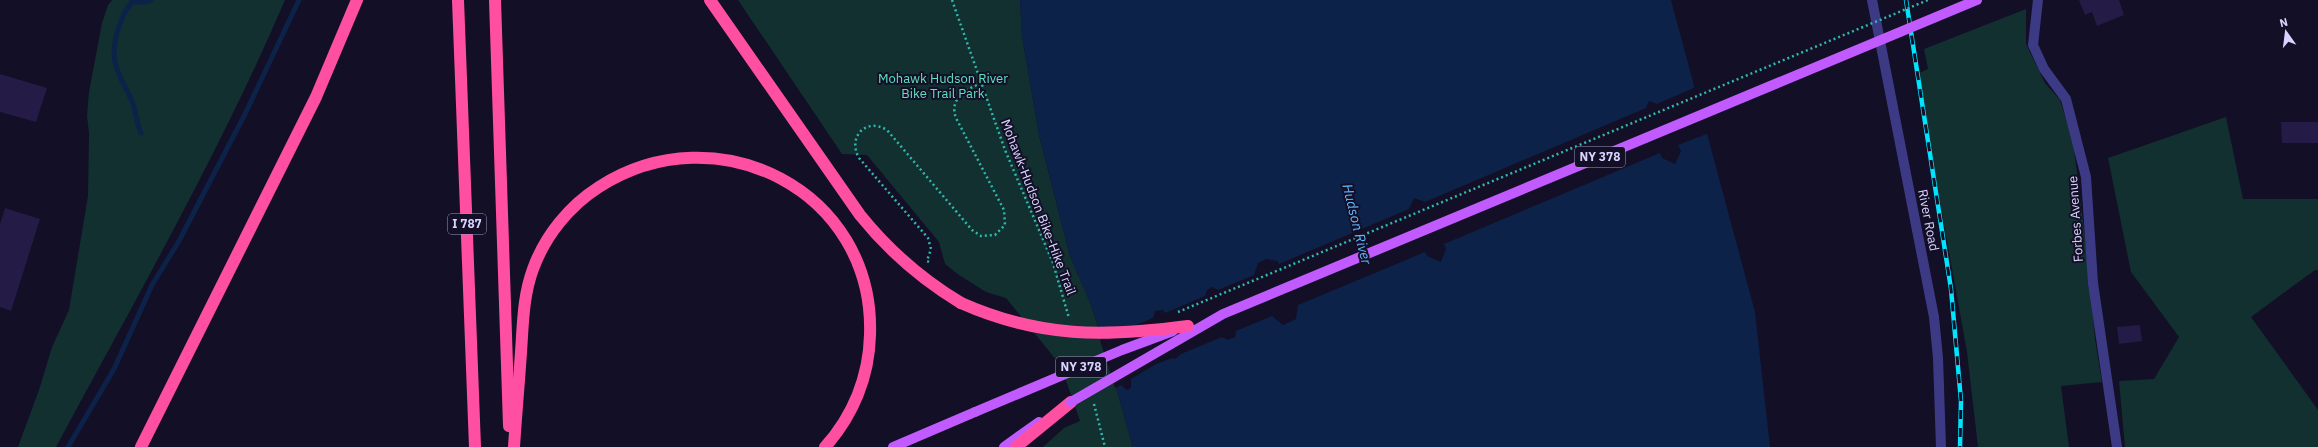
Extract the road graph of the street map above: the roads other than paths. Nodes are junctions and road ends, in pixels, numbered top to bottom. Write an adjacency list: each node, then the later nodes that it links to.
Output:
1 (358, 0): 12 (highway)
2 (458, 0): 13 (highway, I 787)
3 (494, 0): 14 (highway, I 787)
4 (710, 0): 9 (highway, bridge)
5 (1872, 0): 19 (street, River Road)
6 (1977, 0): 8 (main road, NY 378, bridge)
7 (2038, 0): 20 (street, Forbes Avenue)
8 (1223, 314): 9 (main road, NY 378, bridge); 10 (main road, NY 378, bridge)
9 (1188, 326): 17 (main road, NY 378, bridge)
10 (1072, 402): 11 (highway)
11 (1017, 443): 18 (main road)
12 (141, 447)
13 (475, 447)
14 (510, 447)
15 (514, 447): 16 (highway)
16 (825, 447)
17 (893, 447)
18 (1004, 447)
19 (1942, 447)
20 (2117, 447)

